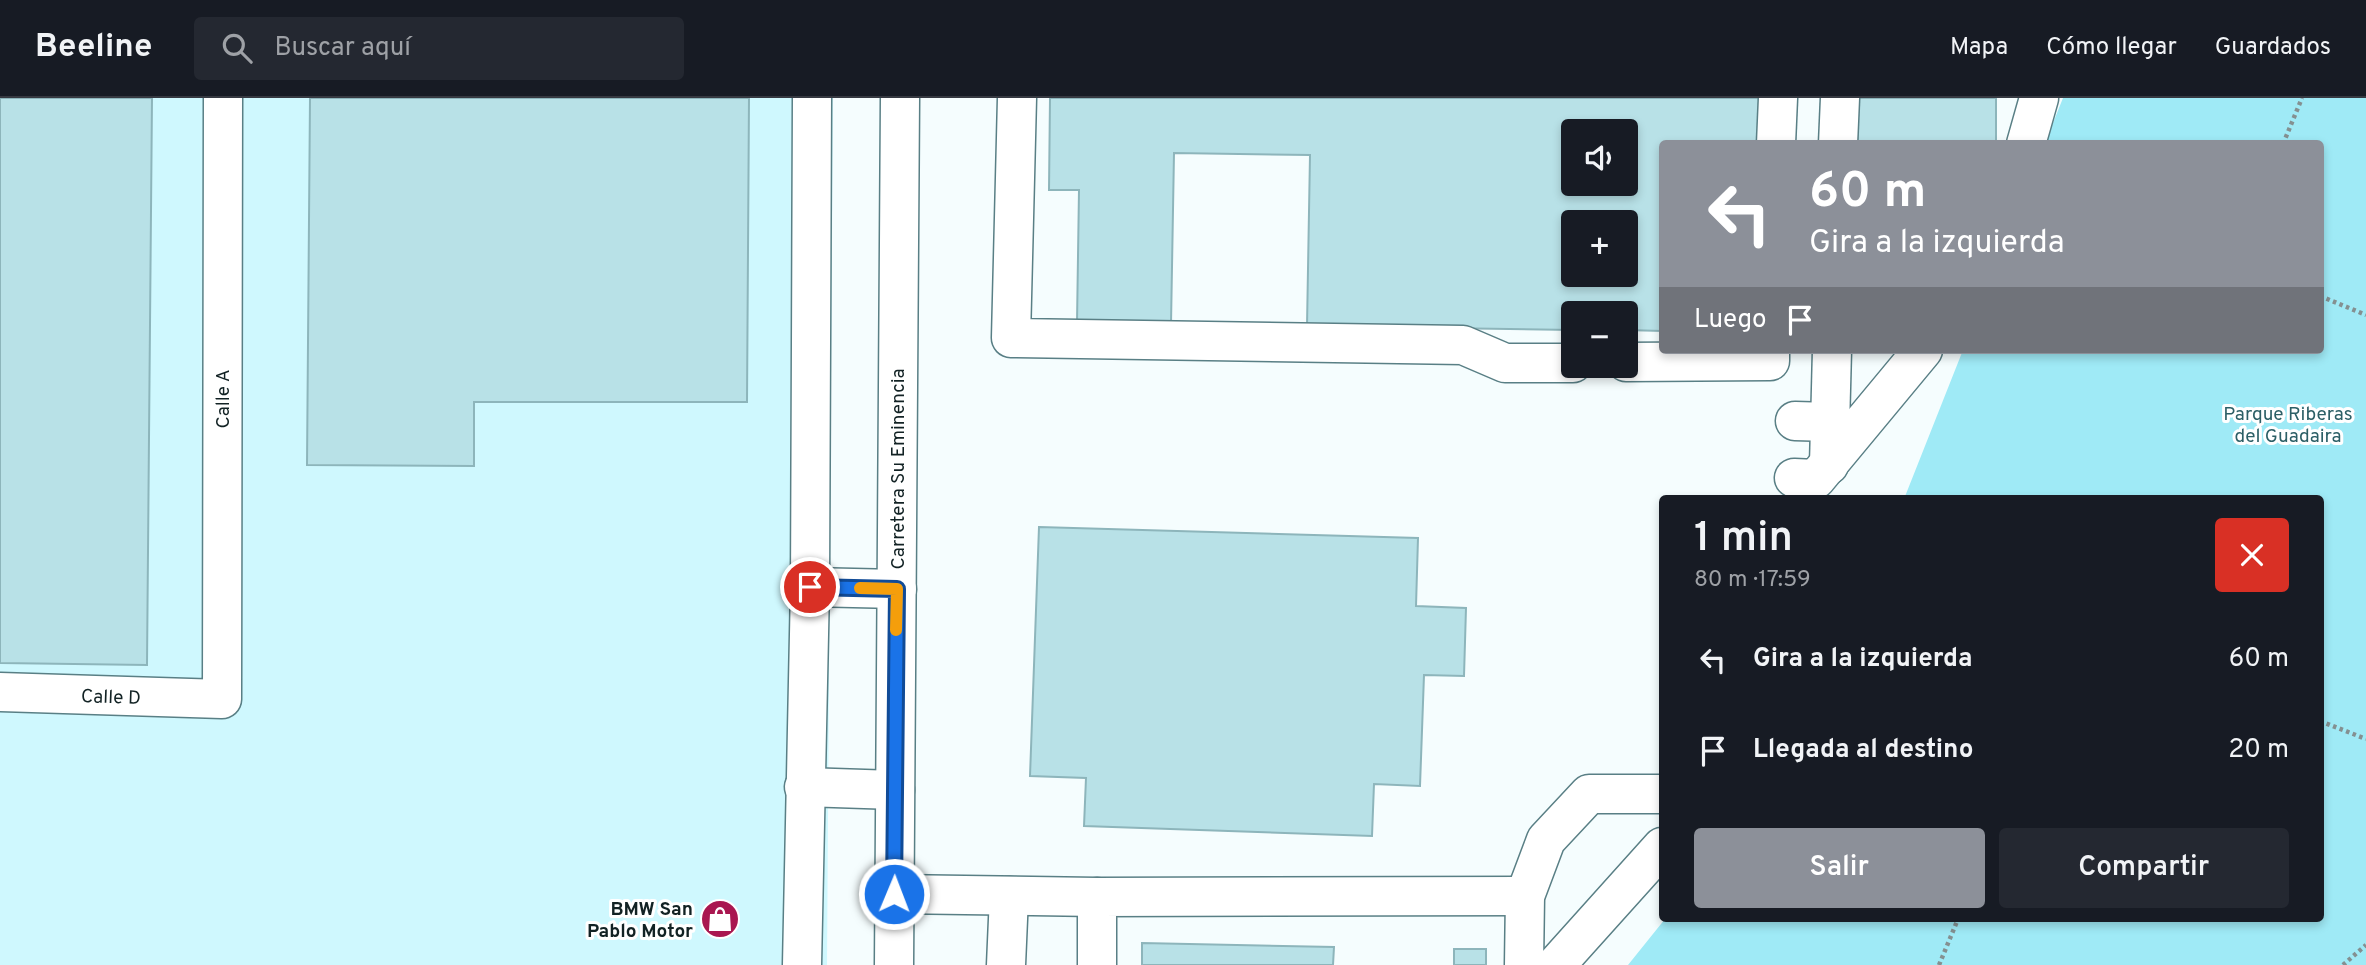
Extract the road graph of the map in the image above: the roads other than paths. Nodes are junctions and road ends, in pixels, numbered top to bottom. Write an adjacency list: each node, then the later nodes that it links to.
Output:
1 (223, 98): 19 (street, Calle A)
2 (813, 98): 16 (street)
3 (900, 98): 17 (street, Carretera Su Eminencia)
4 (1017, 98): 15 (street)
5 (1778, 98): 8 (street)
6 (1840, 98): 9 (street)
7 (2039, 98): 10 (street)
8 (1776, 140)
9 (1838, 140)
10 (2027, 140)
11 (1770, 354): 14 (street)
12 (1831, 354): 13 (street)
13 (1919, 354)
14 (1638, 362)
15 (1561, 363)
16 (810, 587): 17 (street); 20 (street)
17 (897, 589): 21 (street, Carretera Su Eminencia)
18 (0, 692): 19 (street, Calle D)
19 (222, 699)
20 (804, 787): 21 (street); 28 (street)
21 (895, 790): 24 (street, Carretera Su Eminencia)
22 (1659, 794): 26 (street)
23 (1659, 849): 33 (street)
24 (894, 894): 25 (street); 29 (street, Carretera Su Eminencia)
25 (1009, 896): 27 (street); 30 (street)
26 (1525, 896): 27 (street); 32 (street)
27 (1097, 897): 31 (street)
28 (802, 965)
29 (894, 965)
30 (1006, 965)
31 (1097, 965)
32 (1524, 965)
33 (1556, 965)

